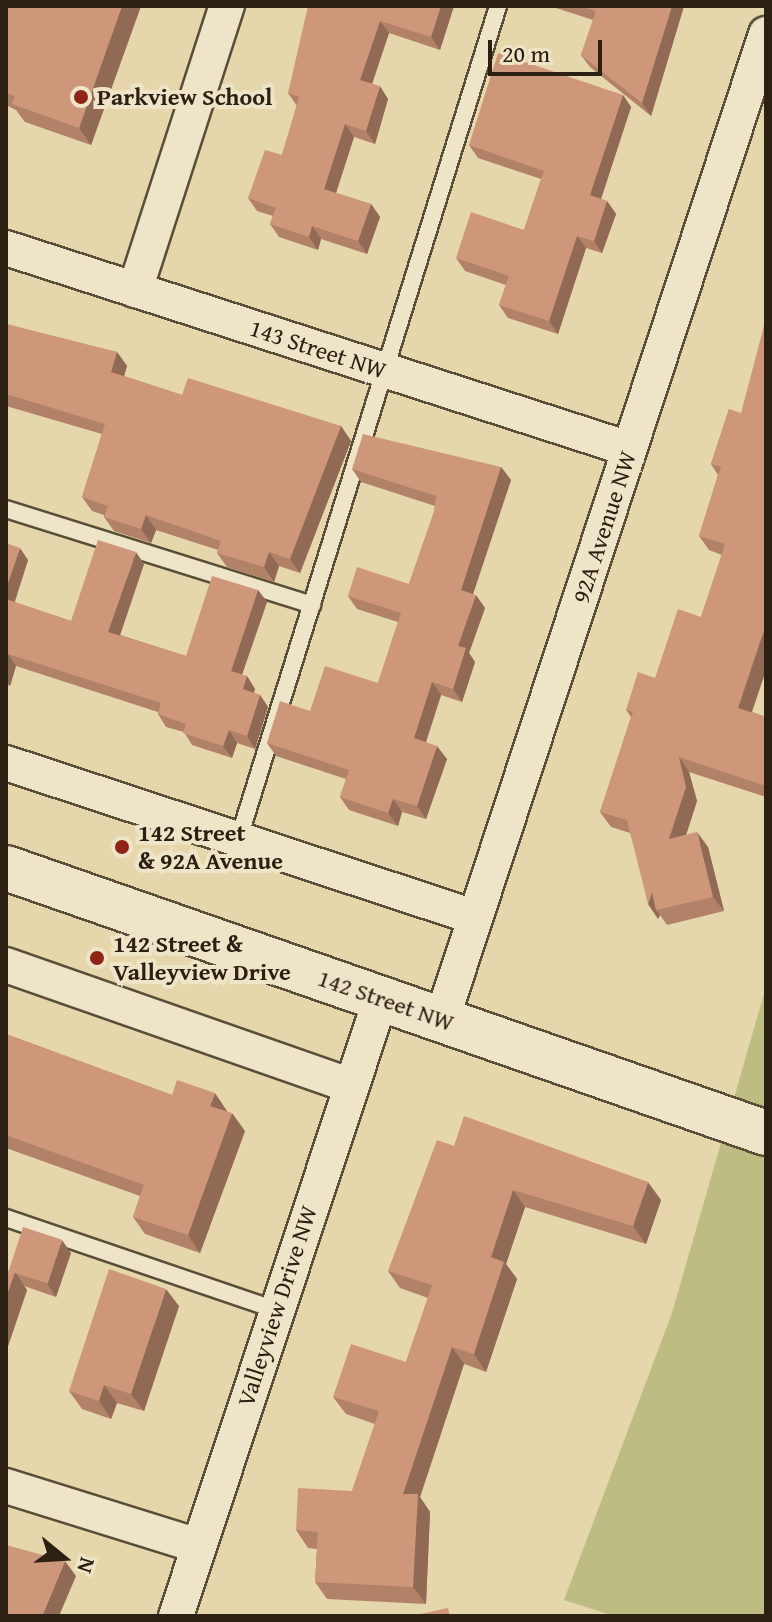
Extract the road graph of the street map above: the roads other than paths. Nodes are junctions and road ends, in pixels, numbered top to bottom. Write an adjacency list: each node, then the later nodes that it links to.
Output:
1 (227, 6): 5 (street)
2 (498, 6): 6 (lane)
3 (766, 34): 7 (street, 92A Avenue NW)
4 (6, 248): 5 (street, 143 Street NW)
5 (135, 290): 6 (street, 143 Street NW)
6 (387, 371): 7 (street, 143 Street NW); 9 (lane)
7 (629, 449): 13 (street, 92A Avenue NW)
8 (6, 509): 9 (lane)
9 (312, 605): 11 (lane)
10 (6, 763): 11 (street)
11 (238, 841): 13 (street)
12 (6, 868): 15 (main road, 142 Street NW)
13 (475, 917): 16 (street, 92A Avenue NW)
14 (6, 965): 17 (street)
15 (381, 998): 16 (main road, 142 Street NW); 17 (street, Valleyview Drive NW)
16 (442, 1019): 18 (main road, 142 Street NW)
17 (348, 1085): 20 (street, Valleyview Drive NW)
18 (766, 1133)
19 (6, 1218): 20 (lane)
20 (277, 1310): 22 (street, Valleyview Drive NW)
21 (6, 1486): 22 (street)
22 (199, 1546): 23 (street, Valleyview Drive NW)
23 (176, 1616)

